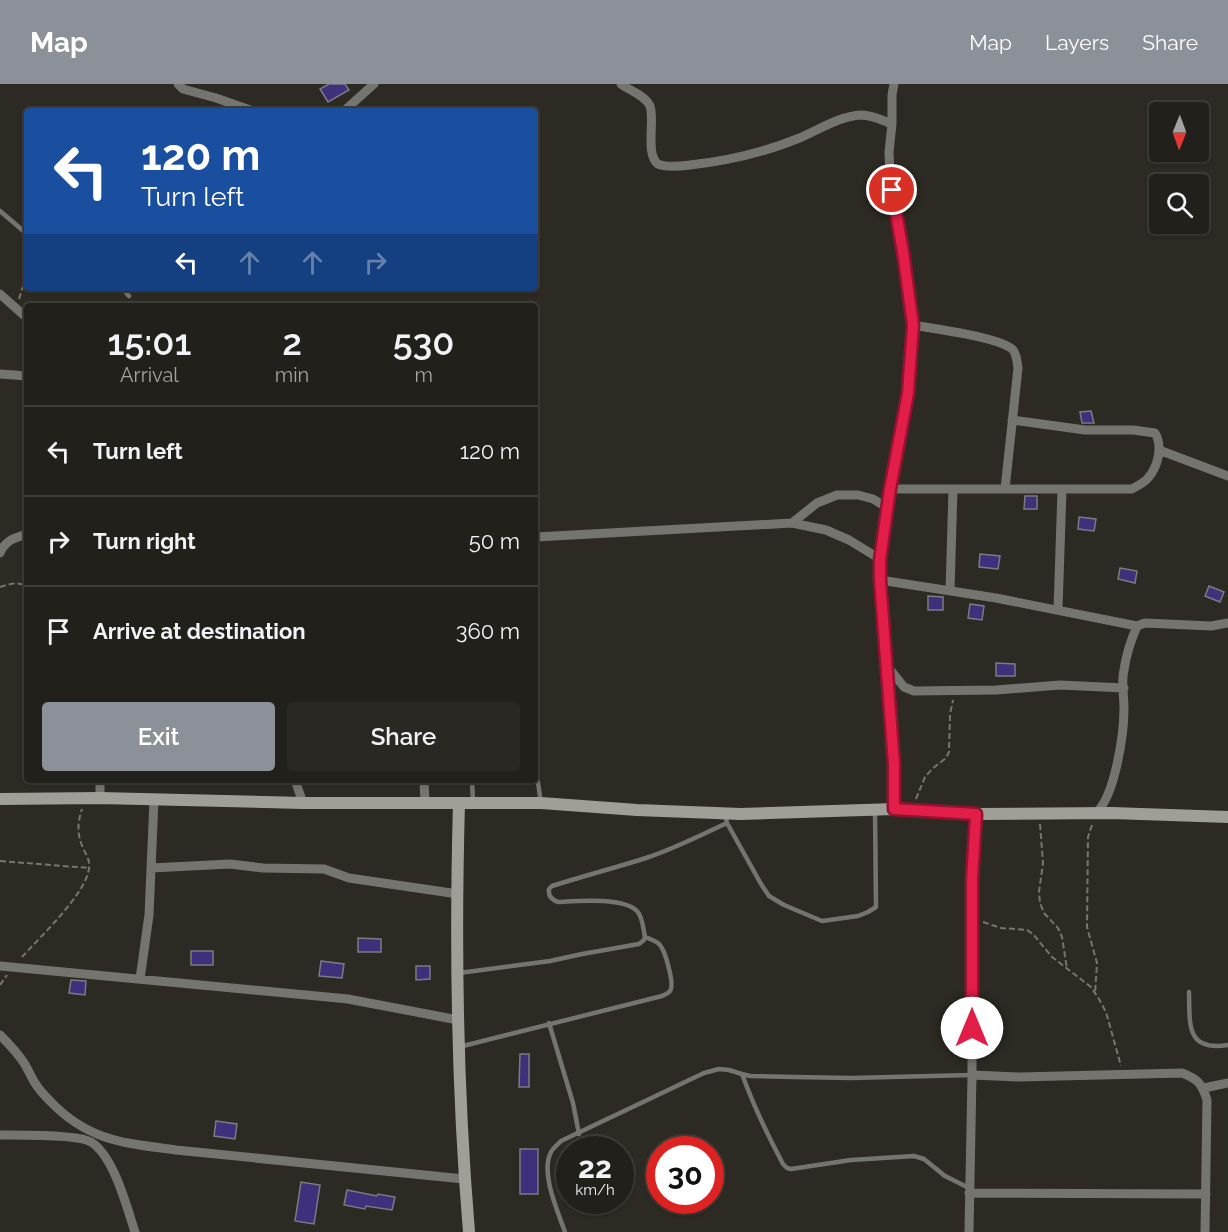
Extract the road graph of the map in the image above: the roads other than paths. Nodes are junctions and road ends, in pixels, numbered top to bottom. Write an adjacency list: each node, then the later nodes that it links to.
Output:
1 (178, 84): 5 (street)
2 (374, 84): 6 (street)
3 (621, 84): 7 (street)
4 (894, 84): 7 (street)
5 (244, 108)
6 (347, 108)
7 (892, 124): 14 (street)
8 (0, 211): 9 (lane)
9 (24, 231)
10 (125, 291): 12 (lane)
11 (0, 294): 13 (street)
12 (129, 296)
13 (24, 315)
14 (913, 325): 17 (street); 20 (street)
15 (0, 374): 16 (street)
16 (24, 376)
17 (1012, 420): 18 (street); 22 (street)
18 (1159, 450): 19 (street); 23 (street)
19 (1228, 476)
20 (890, 489): 21 (street); 24 (street)
21 (953, 489): 22 (street); 31 (street)
22 (1005, 489): 23 (street)
23 (1062, 490): 32 (street)
24 (888, 508): 25 (street); 29 (street)
25 (792, 523): 27 (street); 29 (street)
26 (24, 535): 28 (street)
27 (538, 537)
28 (0, 553)
29 (880, 560): 30 (street)
30 (880, 580): 31 (street); 35 (street)
31 (950, 591): 32 (street)
32 (1058, 609): 34 (street)
33 (1228, 623): 34 (street)
34 (1137, 626): 36 (street)
35 (887, 665): 36 (street); 50 (street)
36 (1124, 688): 52 (street)
37 (538, 782): 45 (lane)
38 (100, 783): 42 (street)
39 (296, 783): 46 (street)
40 (424, 783): 47 (street)
41 (472, 783): 49 (lane)
42 (100, 798): 43 (street); 44 (street)
43 (0, 799)
44 (154, 800): 46 (street); 56 (street)
45 (541, 802): 49 (street); 55 (street)
46 (303, 803): 47 (street)
47 (425, 803): 48 (street)
48 (459, 803): 49 (street); 57 (street)
49 (473, 803)
50 (894, 809): 51 (street); 53 (street)
51 (875, 810): 55 (street); 55 (lane)
52 (1096, 813): 53 (street); 54 (street)
53 (976, 814): 69 (street)
54 (1228, 817)
55 (726, 818): 58 (lane)
56 (151, 868): 57 (street); 61 (street)
57 (458, 894): 60 (street)
58 (645, 937): 60 (lane); 64 (lane)
59 (0, 966): 61 (street)
60 (457, 973): 63 (street)
61 (140, 979): 63 (street)
62 (1189, 992): 66 (lane)
63 (458, 1020): 67 (street)
64 (549, 1023): 67 (lane); 72 (lane)
65 (0, 1035): 74 (street)
66 (1228, 1045)
67 (459, 1047): 74 (street)
68 (742, 1074): 69 (lane); 72 (lane); 75 (lane)
69 (972, 1075): 71 (street); 75 (street)
70 (1228, 1083): 71 (street)
71 (1204, 1088): 76 (street)
72 (579, 1134): 79 (lane)
73 (0, 1135): 77 (street)
74 (464, 1179): 78 (street)
75 (969, 1190): 76 (street); 80 (street)
76 (1206, 1194): 81 (street)
77 (135, 1232)
78 (469, 1232)
79 (565, 1232)
80 (969, 1232)
81 (1205, 1232)

